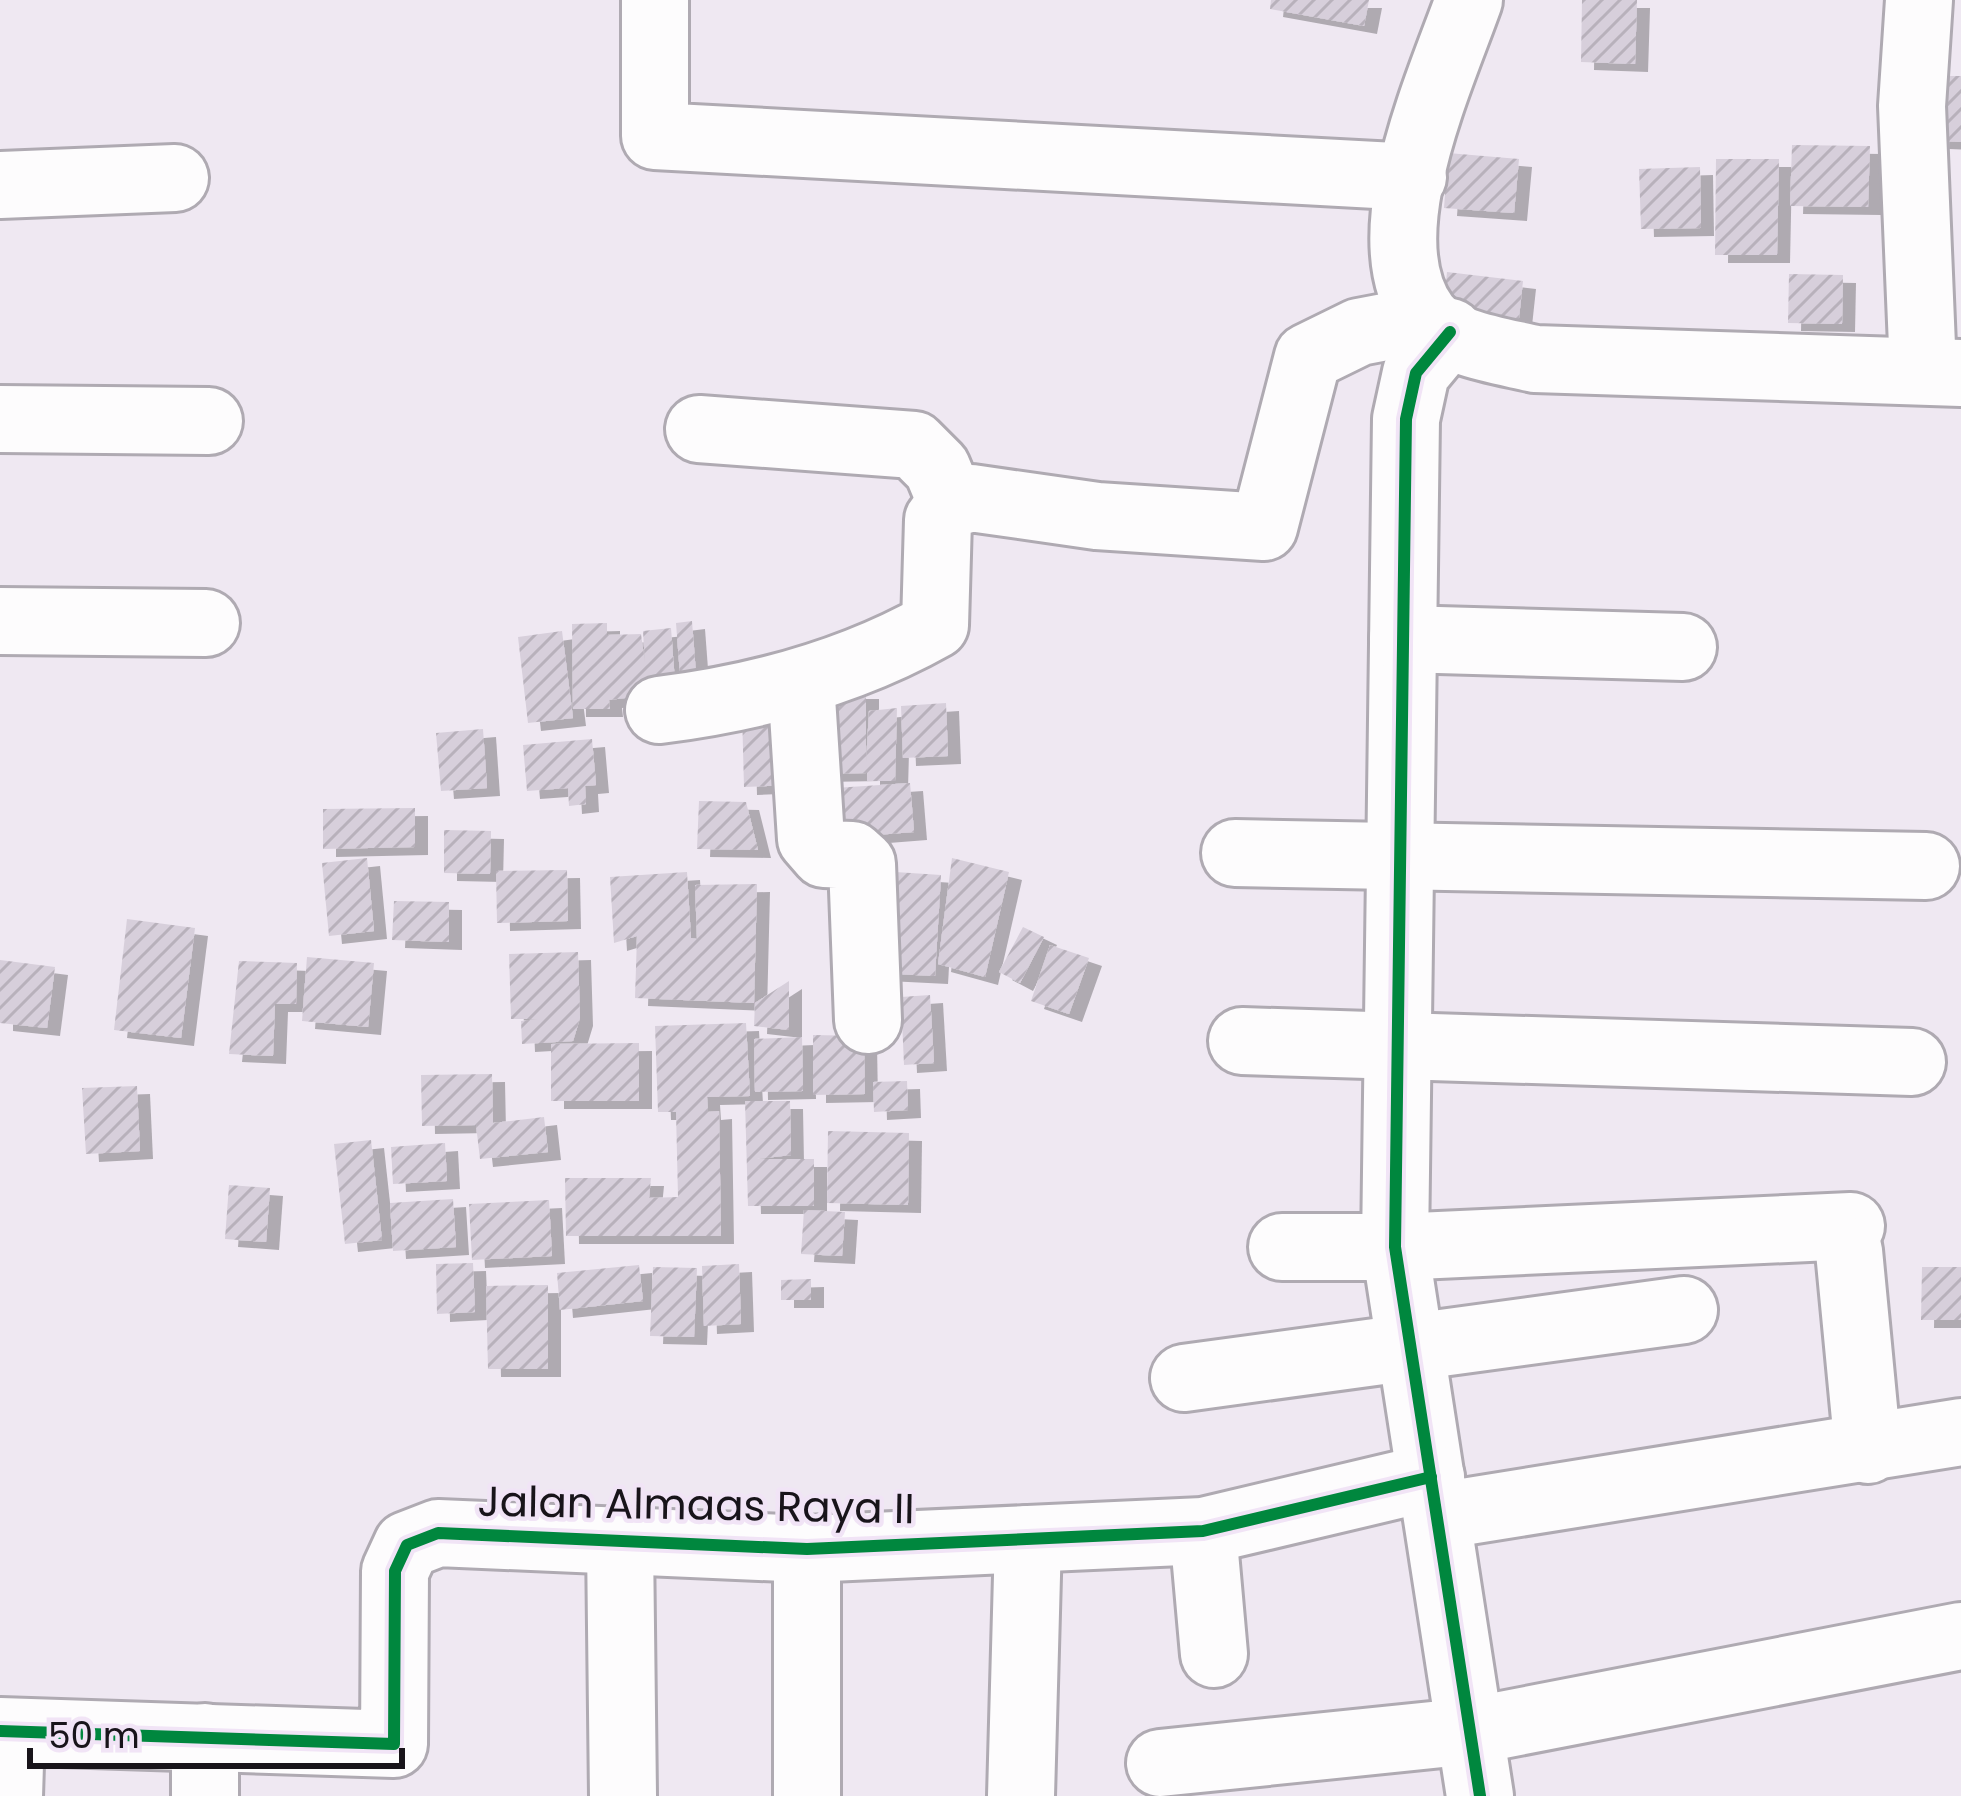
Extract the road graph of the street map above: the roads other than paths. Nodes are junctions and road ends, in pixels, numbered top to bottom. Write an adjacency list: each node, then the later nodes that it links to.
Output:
1 (655, 0): 4 (street)
2 (1469, 0): 4 (street)
3 (1919, 0): 8 (street)
4 (1413, 177): 7 (street)
5 (175, 178): 6 (street)
6 (0, 184)
7 (1438, 326): 8 (street); 12 (street); 15 (street)
8 (1942, 372)
9 (0, 419): 10 (street)
10 (209, 421)
11 (700, 429): 12 (street)
12 (952, 504): 17 (street)
13 (0, 621): 14 (street)
14 (206, 623)
15 (1402, 639): 16 (street); 20 (street)
16 (1683, 647)
17 (801, 682): 18 (street); 22 (street)
18 (659, 710)
19 (1235, 854): 20 (street)
20 (1400, 859): 21 (street); 24 (street)
21 (1926, 866)
22 (868, 1020)
23 (1242, 1041): 24 (street)
24 (1397, 1046): 25 (street); 27 (street)
25 (1912, 1062)
26 (1282, 1247): 27 (street)
27 (1394, 1247): 29 (street); 32 (street)
28 (1684, 1310): 29 (street)
29 (1410, 1345): 30 (street); 33 (street)
30 (1184, 1378)
31 (1961, 1432): 32 (street, Jalan Almaas Raya II)
32 (1868, 1450): 33 (street, Jalan Almaas Raya II)
33 (1435, 1497): 34 (street, Jalan Almaas Raya II); 41 (street)
34 (1203, 1531): 35 (street, Jalan Almaas Raya II); 39 (street)
35 (1028, 1539): 37 (street, Jalan Almaas Raya II); 48 (street)
36 (620, 1542): 37 (street, Jalan Almaas Raya II); 44 (street, Jalan Almaas Raya II); 46 (street)
37 (806, 1549): 47 (street)
38 (1961, 1636): 41 (street)
39 (1214, 1654)
40 (6, 1731): 43 (street, Jalan Almaas Raya II); 45 (street)
41 (1471, 1731): 42 (street); 49 (street)
42 (1160, 1763)
43 (205, 1766): 44 (street, Jalan Almaas Raya II)
44 (397, 1770)
45 (9, 1796)
46 (623, 1796)
47 (807, 1796)
48 (1022, 1796)
49 (1480, 1796)

